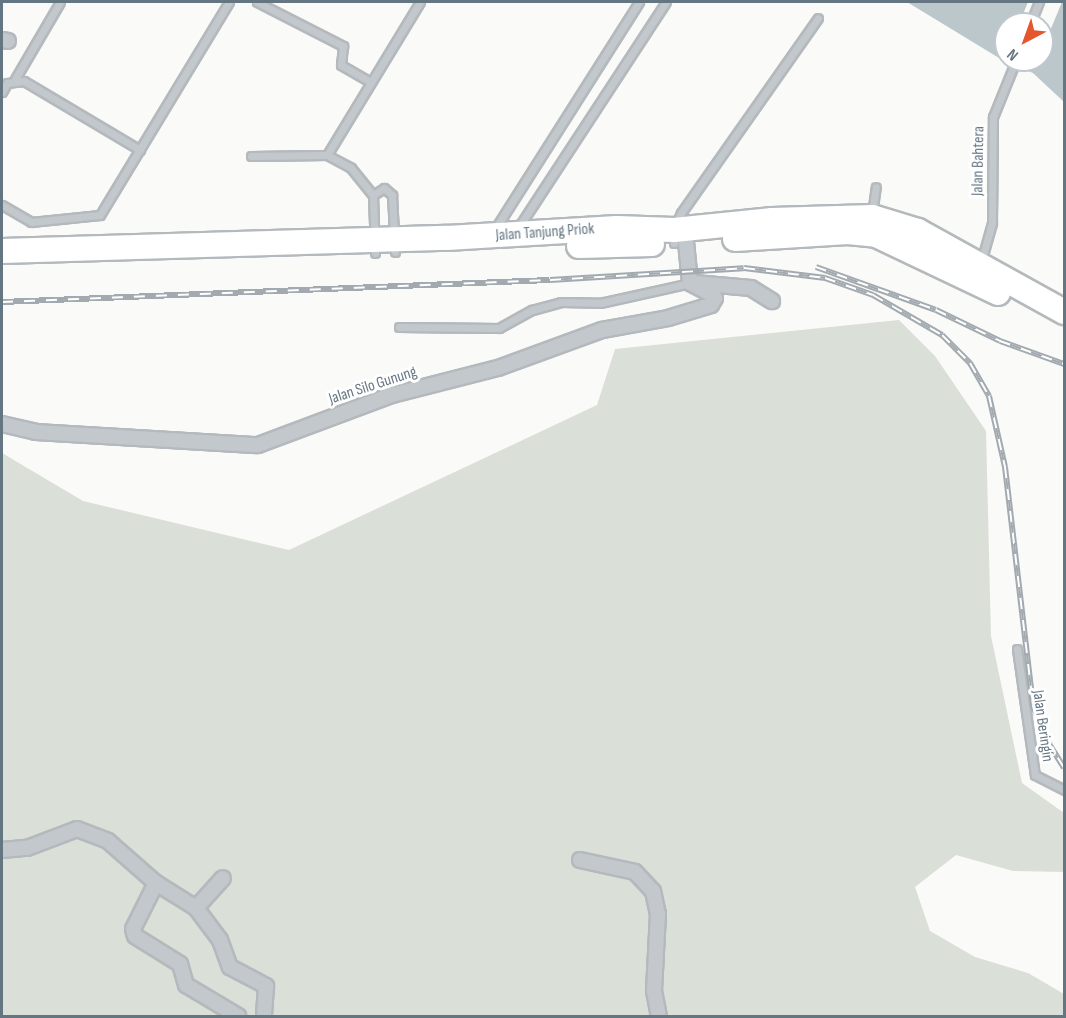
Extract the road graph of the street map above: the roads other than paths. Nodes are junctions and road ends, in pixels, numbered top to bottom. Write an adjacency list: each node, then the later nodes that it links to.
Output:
1 (60, 2): 9 (lane)
2 (229, 2): 12 (lane)
3 (257, 2): 10 (lane)
4 (420, 2): 10 (lane)
5 (639, 2): 19 (lane)
6 (666, 2): 19 (lane)
7 (818, 18): 20 (lane)
8 (1011, 72): 23 (lane, Jalan Bahtera)
9 (15, 79): 11 (lane); 12 (lane)
10 (371, 82): 13 (lane)
11 (2, 92)
12 (140, 150): 17 (lane)
13 (327, 155): 14 (lane); 16 (lane)
14 (251, 156)
15 (876, 187): 18 (lane)
16 (373, 195): 21 (lane); 21 (lane)
17 (2, 205)
18 (872, 217): 20 (highway, Jalan Tanjung Priok); 23 (highway, Jalan Tanjung Priok)
19 (502, 236): 20 (highway, Jalan Tanjung Priok); 21 (highway, Jalan Tanjung Priok)
20 (678, 238): 21 (highway, Jalan Tanjung Priok); 25 (street); 29 (highway, Jalan Tanjung Priok)
21 (385, 246): 22 (highway, Jalan Tanjung Priok); 24 (highway, Jalan Tanjung Priok)
22 (2, 251)
23 (980, 265): 27 (highway, Jalan Tanjung Priok)
24 (2, 266)
25 (690, 283): 26 (street); 28 (lane); 30 (street, Jalan Silo Gunung)
26 (772, 301)
27 (1065, 312)
28 (399, 327)
29 (1065, 327)
30 (2, 424)
31 (1017, 649): 32 (lane, Jalan Beringin)
32 (1065, 790)
33 (2, 850): 36 (street)
34 (580, 860): 40 (street)
35 (223, 878): 37 (street)
36 (156, 883): 37 (street); 38 (street)
37 (196, 908): 39 (street)
38 (238, 1017)
39 (264, 1017)
40 (659, 1017)

